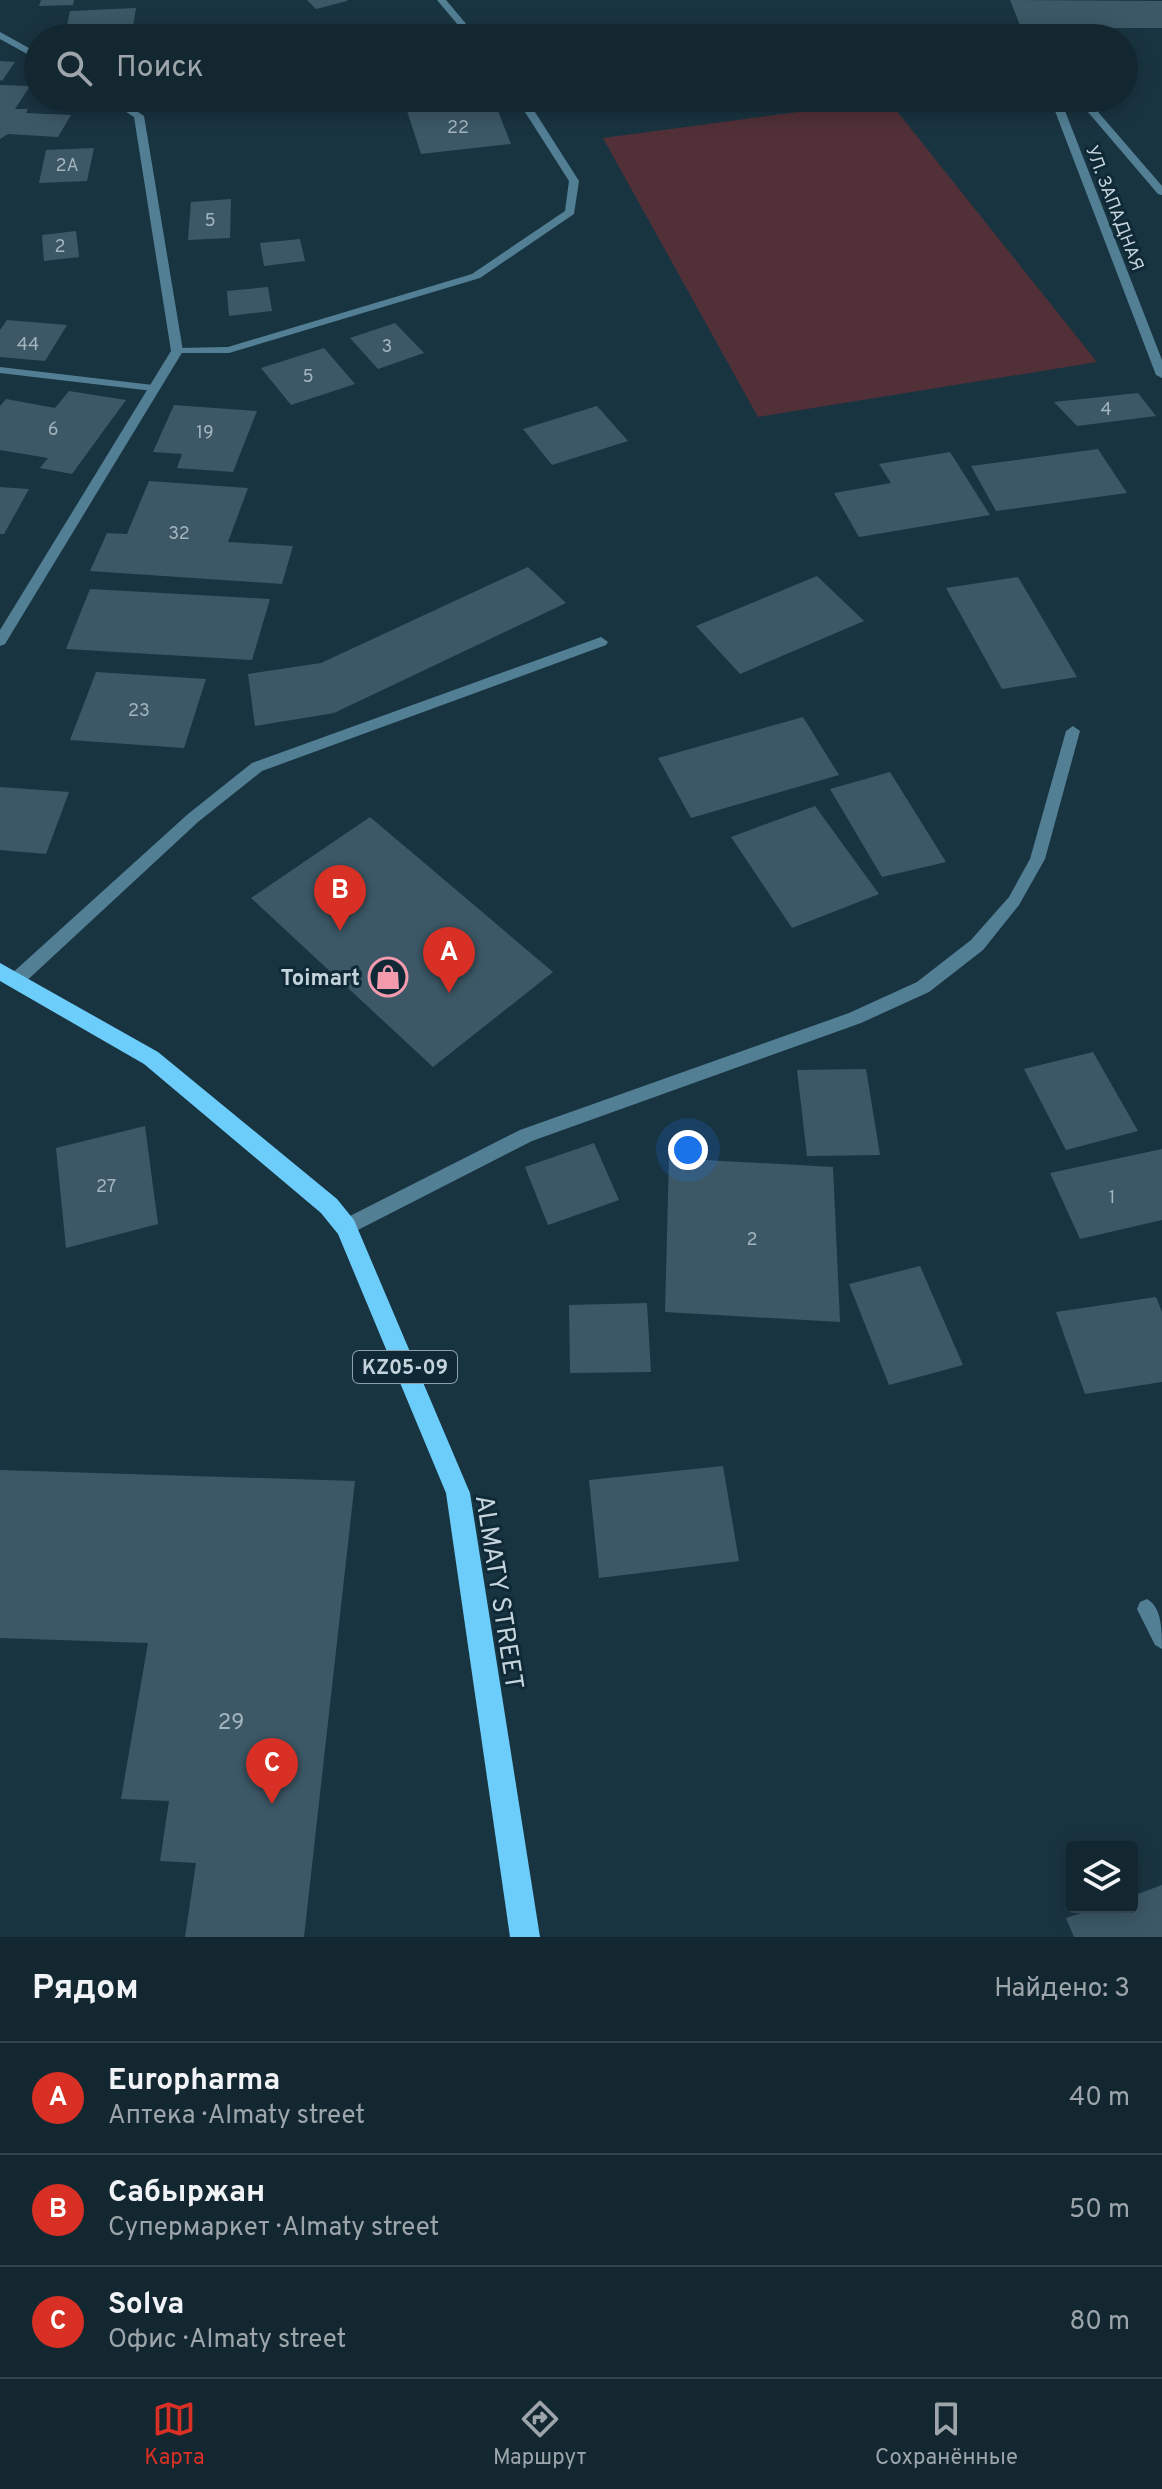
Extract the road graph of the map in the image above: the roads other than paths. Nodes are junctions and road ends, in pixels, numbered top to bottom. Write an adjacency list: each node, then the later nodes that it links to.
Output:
1 (441, 0): 2 (street)
2 (462, 24)
3 (0, 35): 4 (street)
4 (24, 49)
5 (133, 112): 10 (street)
6 (530, 112): 10 (street)
7 (1060, 112): 12 (street, УЛ. ЗАПАДНАЯ)
8 (1093, 112): 9 (street)
9 (1162, 192)
10 (177, 351): 13 (street)
11 (0, 370): 13 (street)
12 (1162, 375)
13 (153, 388): 14 (street)
14 (0, 641)
15 (601, 642): 17 (street)
16 (1073, 731): 18 (street)
17 (7, 976): 18 (main road, ALMATY STREET / KZ05-09)
18 (346, 1227): 21 (main road, ALMATY STREET / KZ05-09)
19 (1147, 1609): 20 (street)
20 (1162, 1638)
21 (525, 1937)

